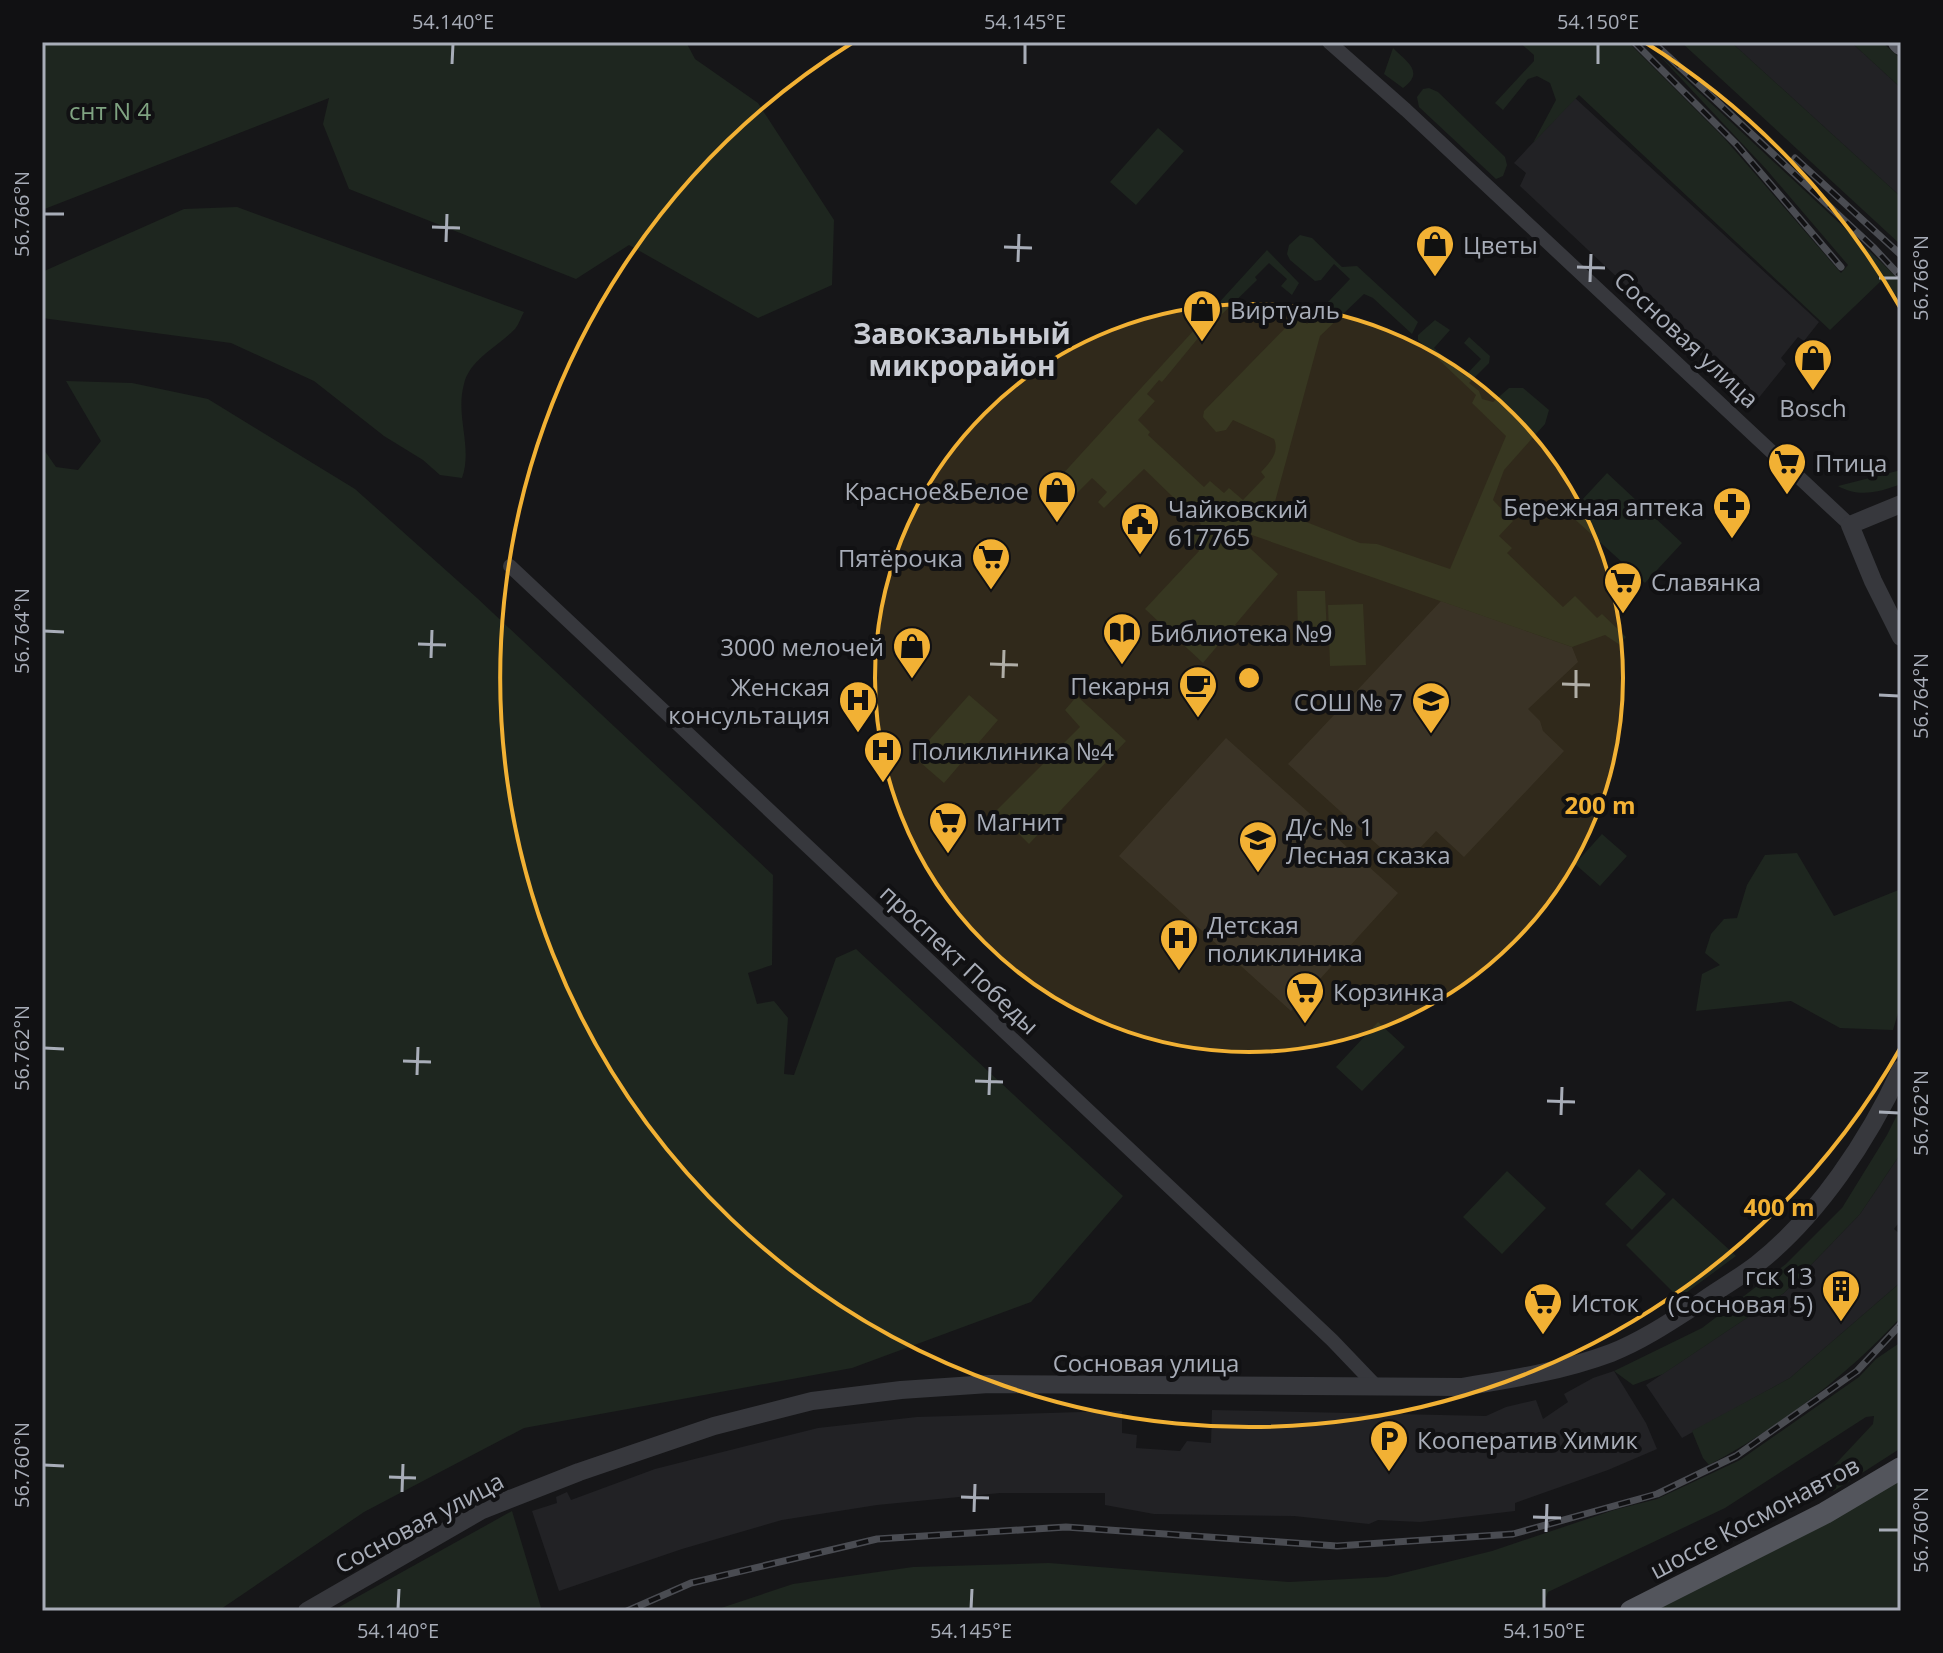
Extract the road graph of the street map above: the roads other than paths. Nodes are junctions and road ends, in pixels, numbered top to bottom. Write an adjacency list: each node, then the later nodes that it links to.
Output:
1 (1329, 42): 3 (street, Сосновая улица)
2 (1901, 504): 3 (street)
3 (1850, 525): 5 (street, Сосновая улица)
4 (510, 566): 7 (street, проспект Победы)
5 (1901, 637)
6 (1901, 1069): 7 (street, Сосновая улица)
7 (1377, 1387): 9 (street, Сосновая улица)
8 (1901, 1468): 10 (main road, шоссе Космонавтов)
9 (307, 1611)
10 (1631, 1611)

